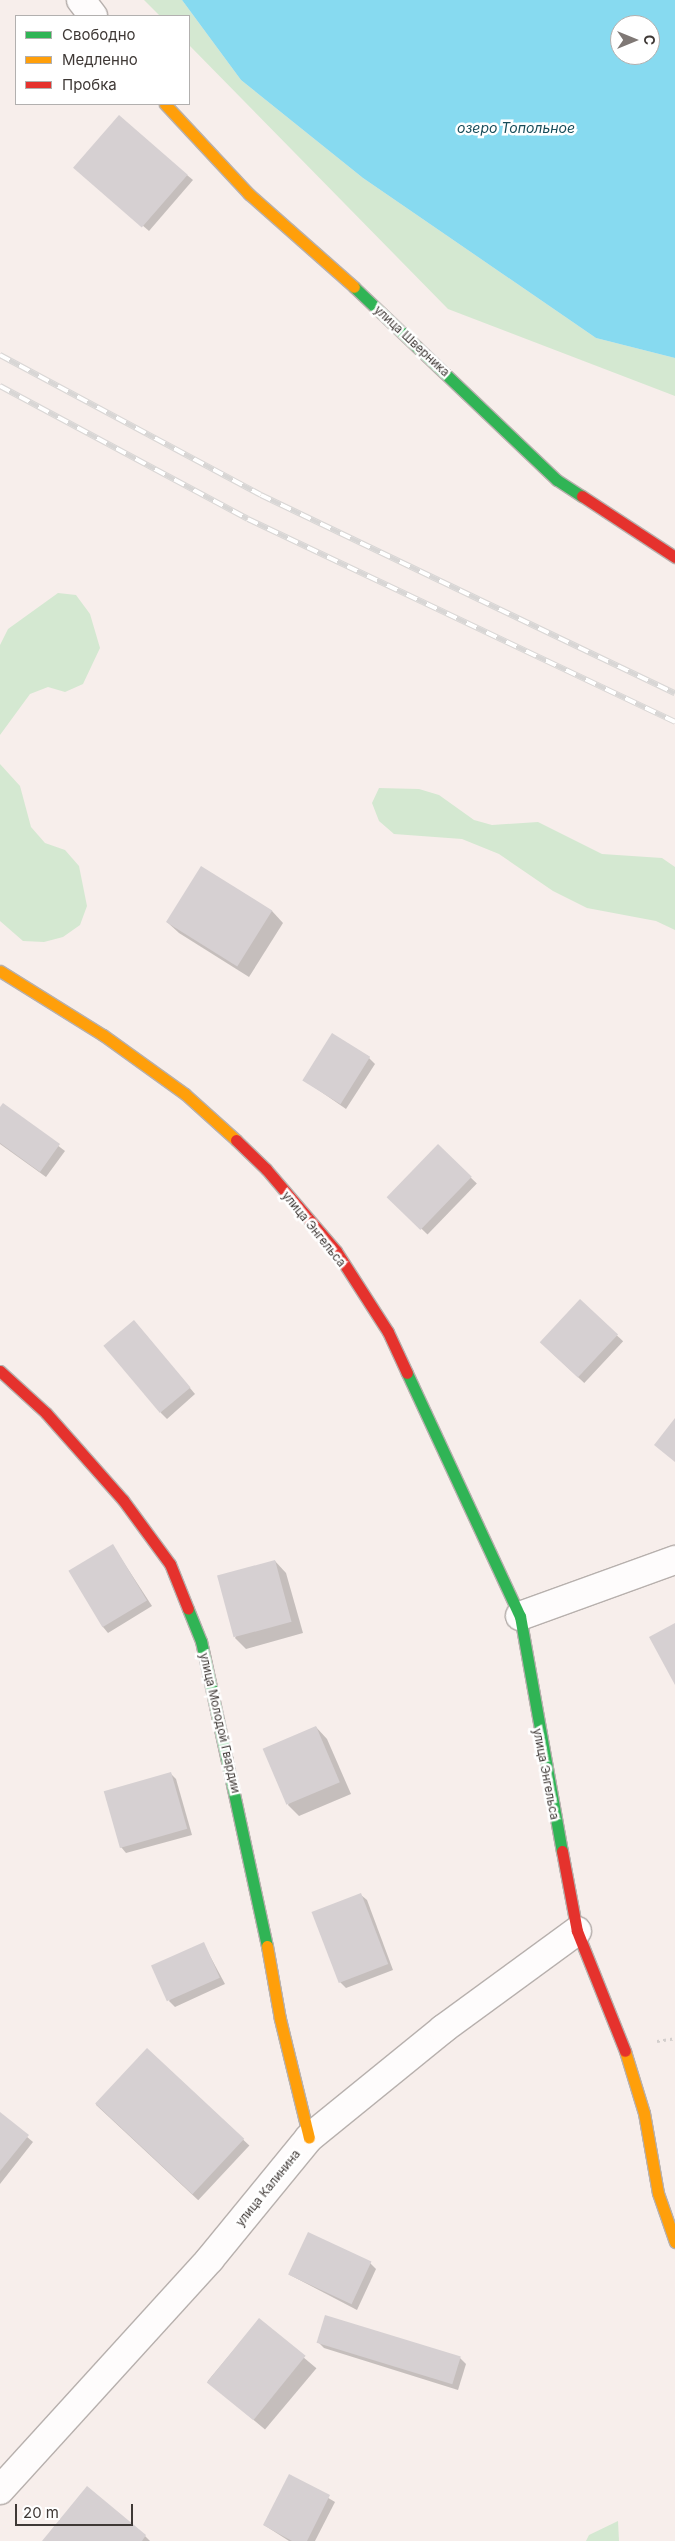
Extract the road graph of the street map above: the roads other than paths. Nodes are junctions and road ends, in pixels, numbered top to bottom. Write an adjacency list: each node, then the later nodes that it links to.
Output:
1 (81, 0): 2 (street)
2 (91, 15)
3 (166, 105): 4 (street, улица Шверника)
4 (675, 558)
5 (1, 976): 8 (street, улица Энгельса)
6 (0, 1371): 10 (street, улица Молодой Гвардии)
7 (675, 1560): 8 (street)
8 (520, 1616): 9 (street, улица Энгельса)
9 (577, 1931): 10 (street, улица Калинина); 11 (street, улица Энгельса)
10 (309, 2138): 12 (street, улица Калинина)
11 (675, 2242)
12 (0, 2490)

